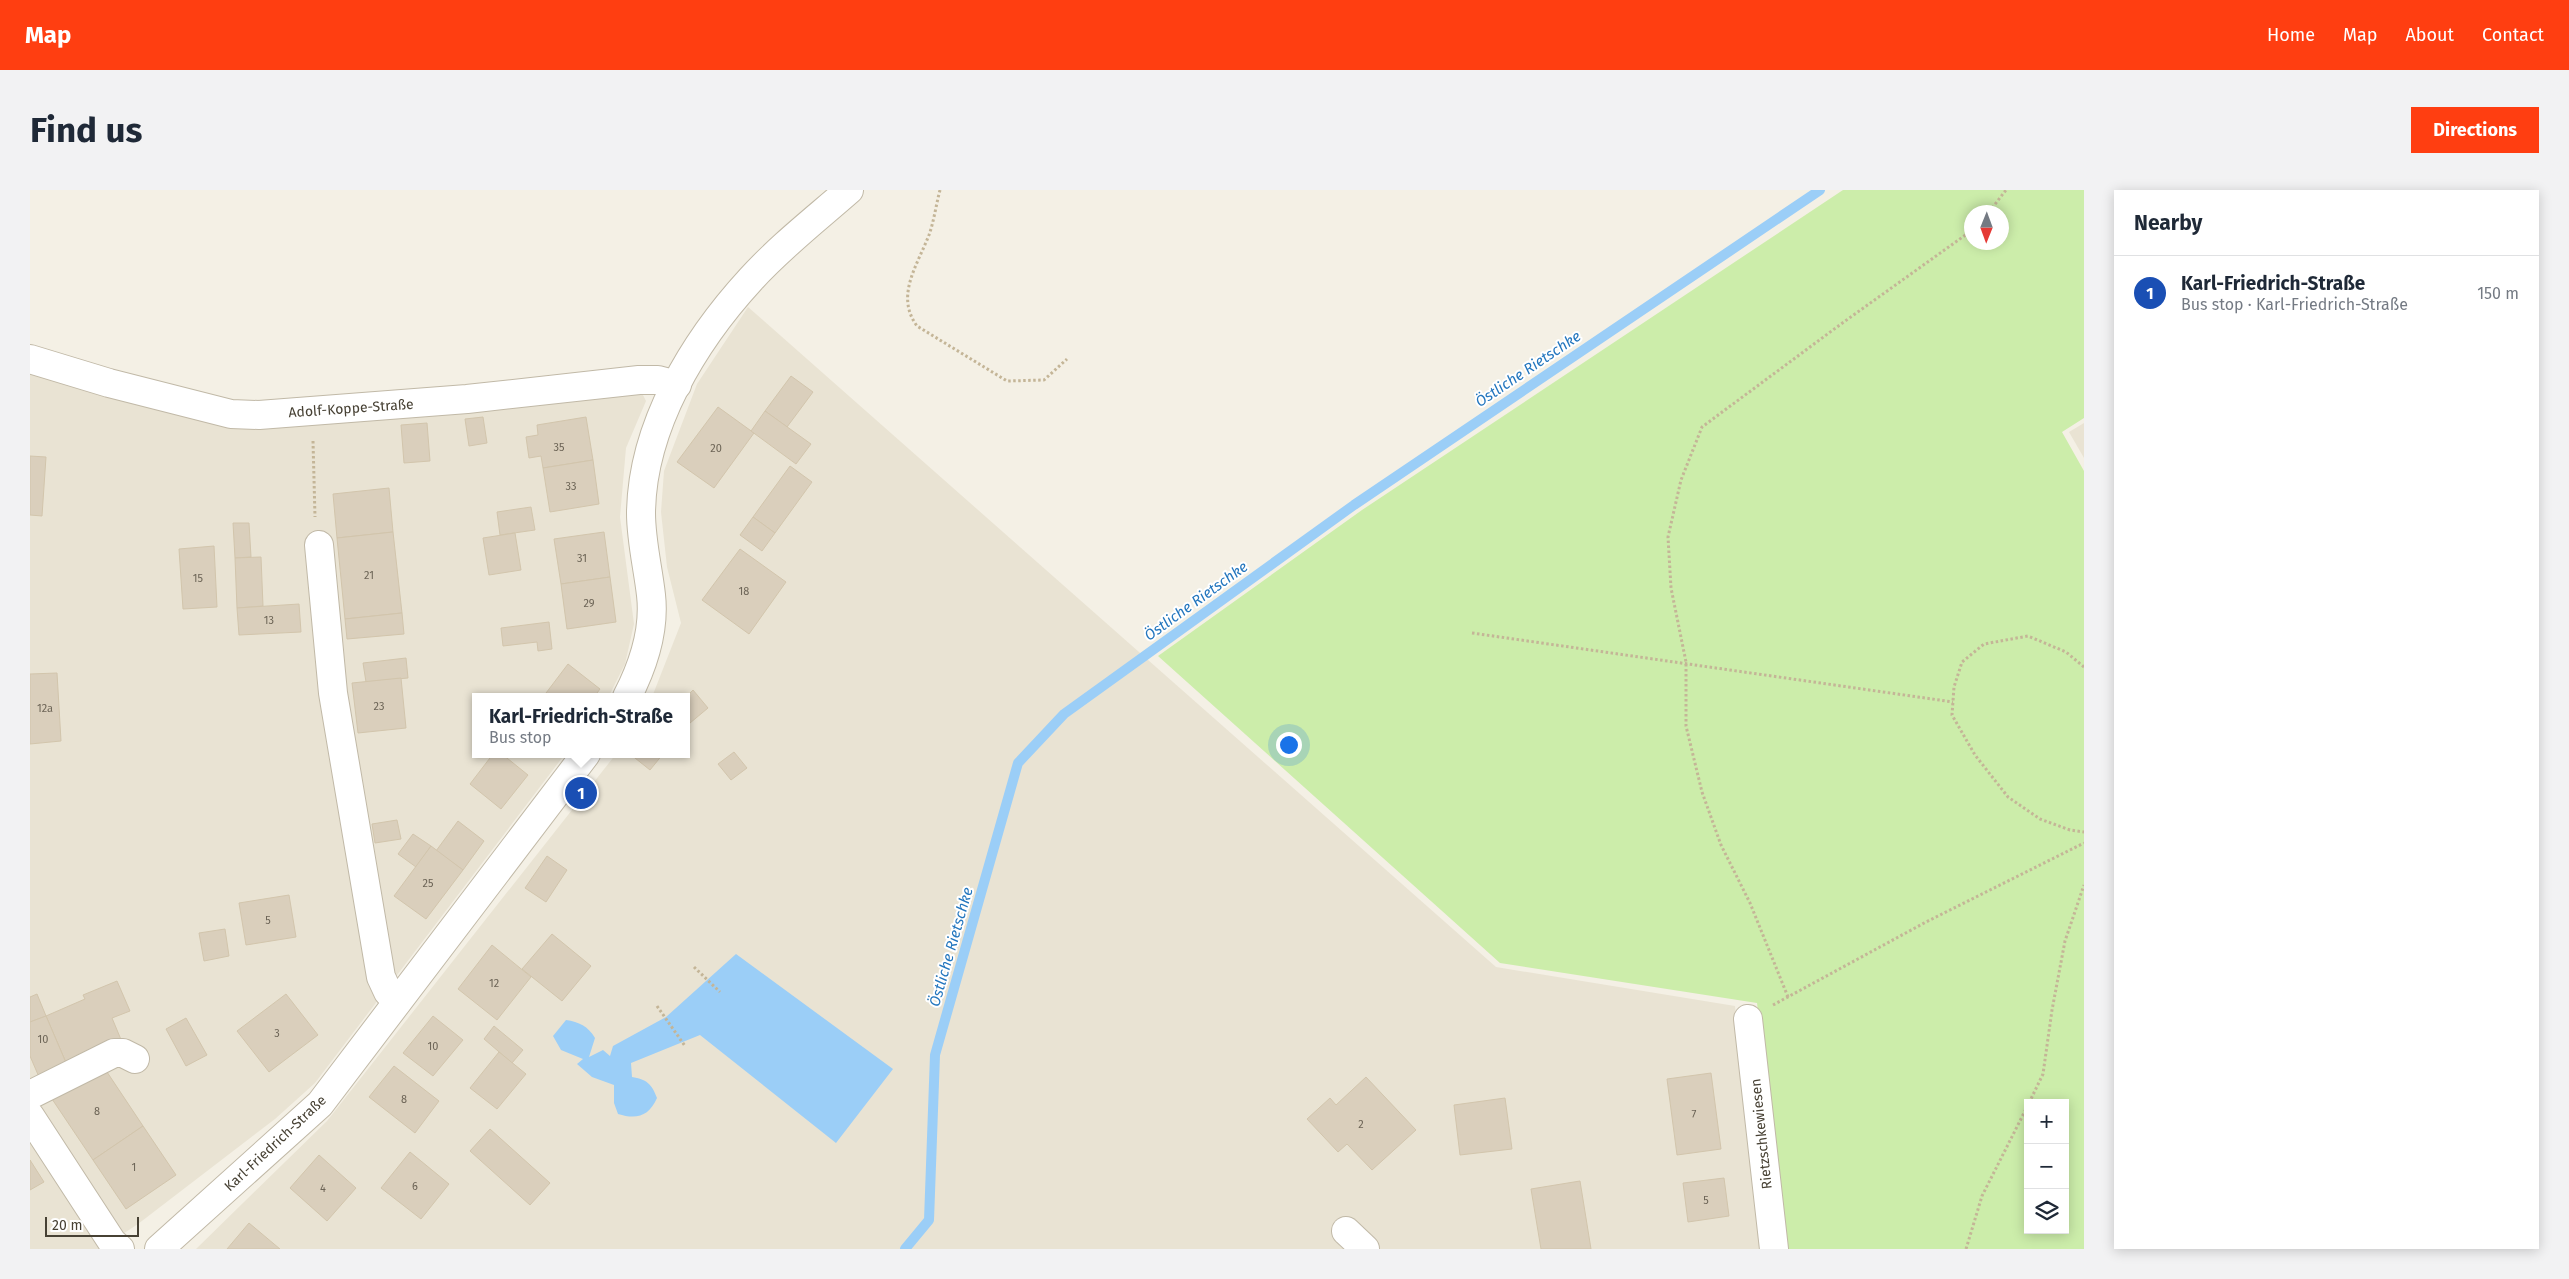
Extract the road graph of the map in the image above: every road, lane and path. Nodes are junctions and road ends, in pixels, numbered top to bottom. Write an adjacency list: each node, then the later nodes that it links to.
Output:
1 (849, 190): 8 (street)
2 (940, 190): 6 (path)
3 (2006, 190): 4 (path)
4 (1994, 205)
5 (1964, 237): 13 (path)
6 (1067, 358)
7 (30, 359): 9 (street, Adolf-Koppe-Straße)
8 (677, 385): 9 (street, Adolf-Koppe-Straße); 15 (street)
9 (316, 410): 10 (path)
10 (314, 509)
11 (319, 545): 24 (street)
12 (1472, 633): 13 (path)
13 (1686, 662): 16 (path); 23 (path)
14 (2084, 667): 16 (path)
15 (629, 693)
16 (1953, 702): 18 (path)
17 (583, 758): 24 (street, Karl-Friedrich-Straße)
18 (2084, 832)
19 (2084, 843): 23 (path)
20 (2084, 888): 30 (path)
21 (694, 967): 22 (path)
22 (720, 992)
23 (1788, 997): 26 (path)
24 (398, 1002): 34 (street, Karl-Friedrich-Straße)
25 (657, 1006): 27 (path)
26 (1748, 1018): 35 (street, Rietzschkewiesen)
27 (685, 1046)
28 (135, 1059): 29 (street)
29 (30, 1095)
30 (2030, 1099)
31 (2024, 1112): 36 (path)
32 (30, 1116): 33 (street)
33 (120, 1249)
34 (159, 1249)
35 (1774, 1249)
36 (1966, 1249)

